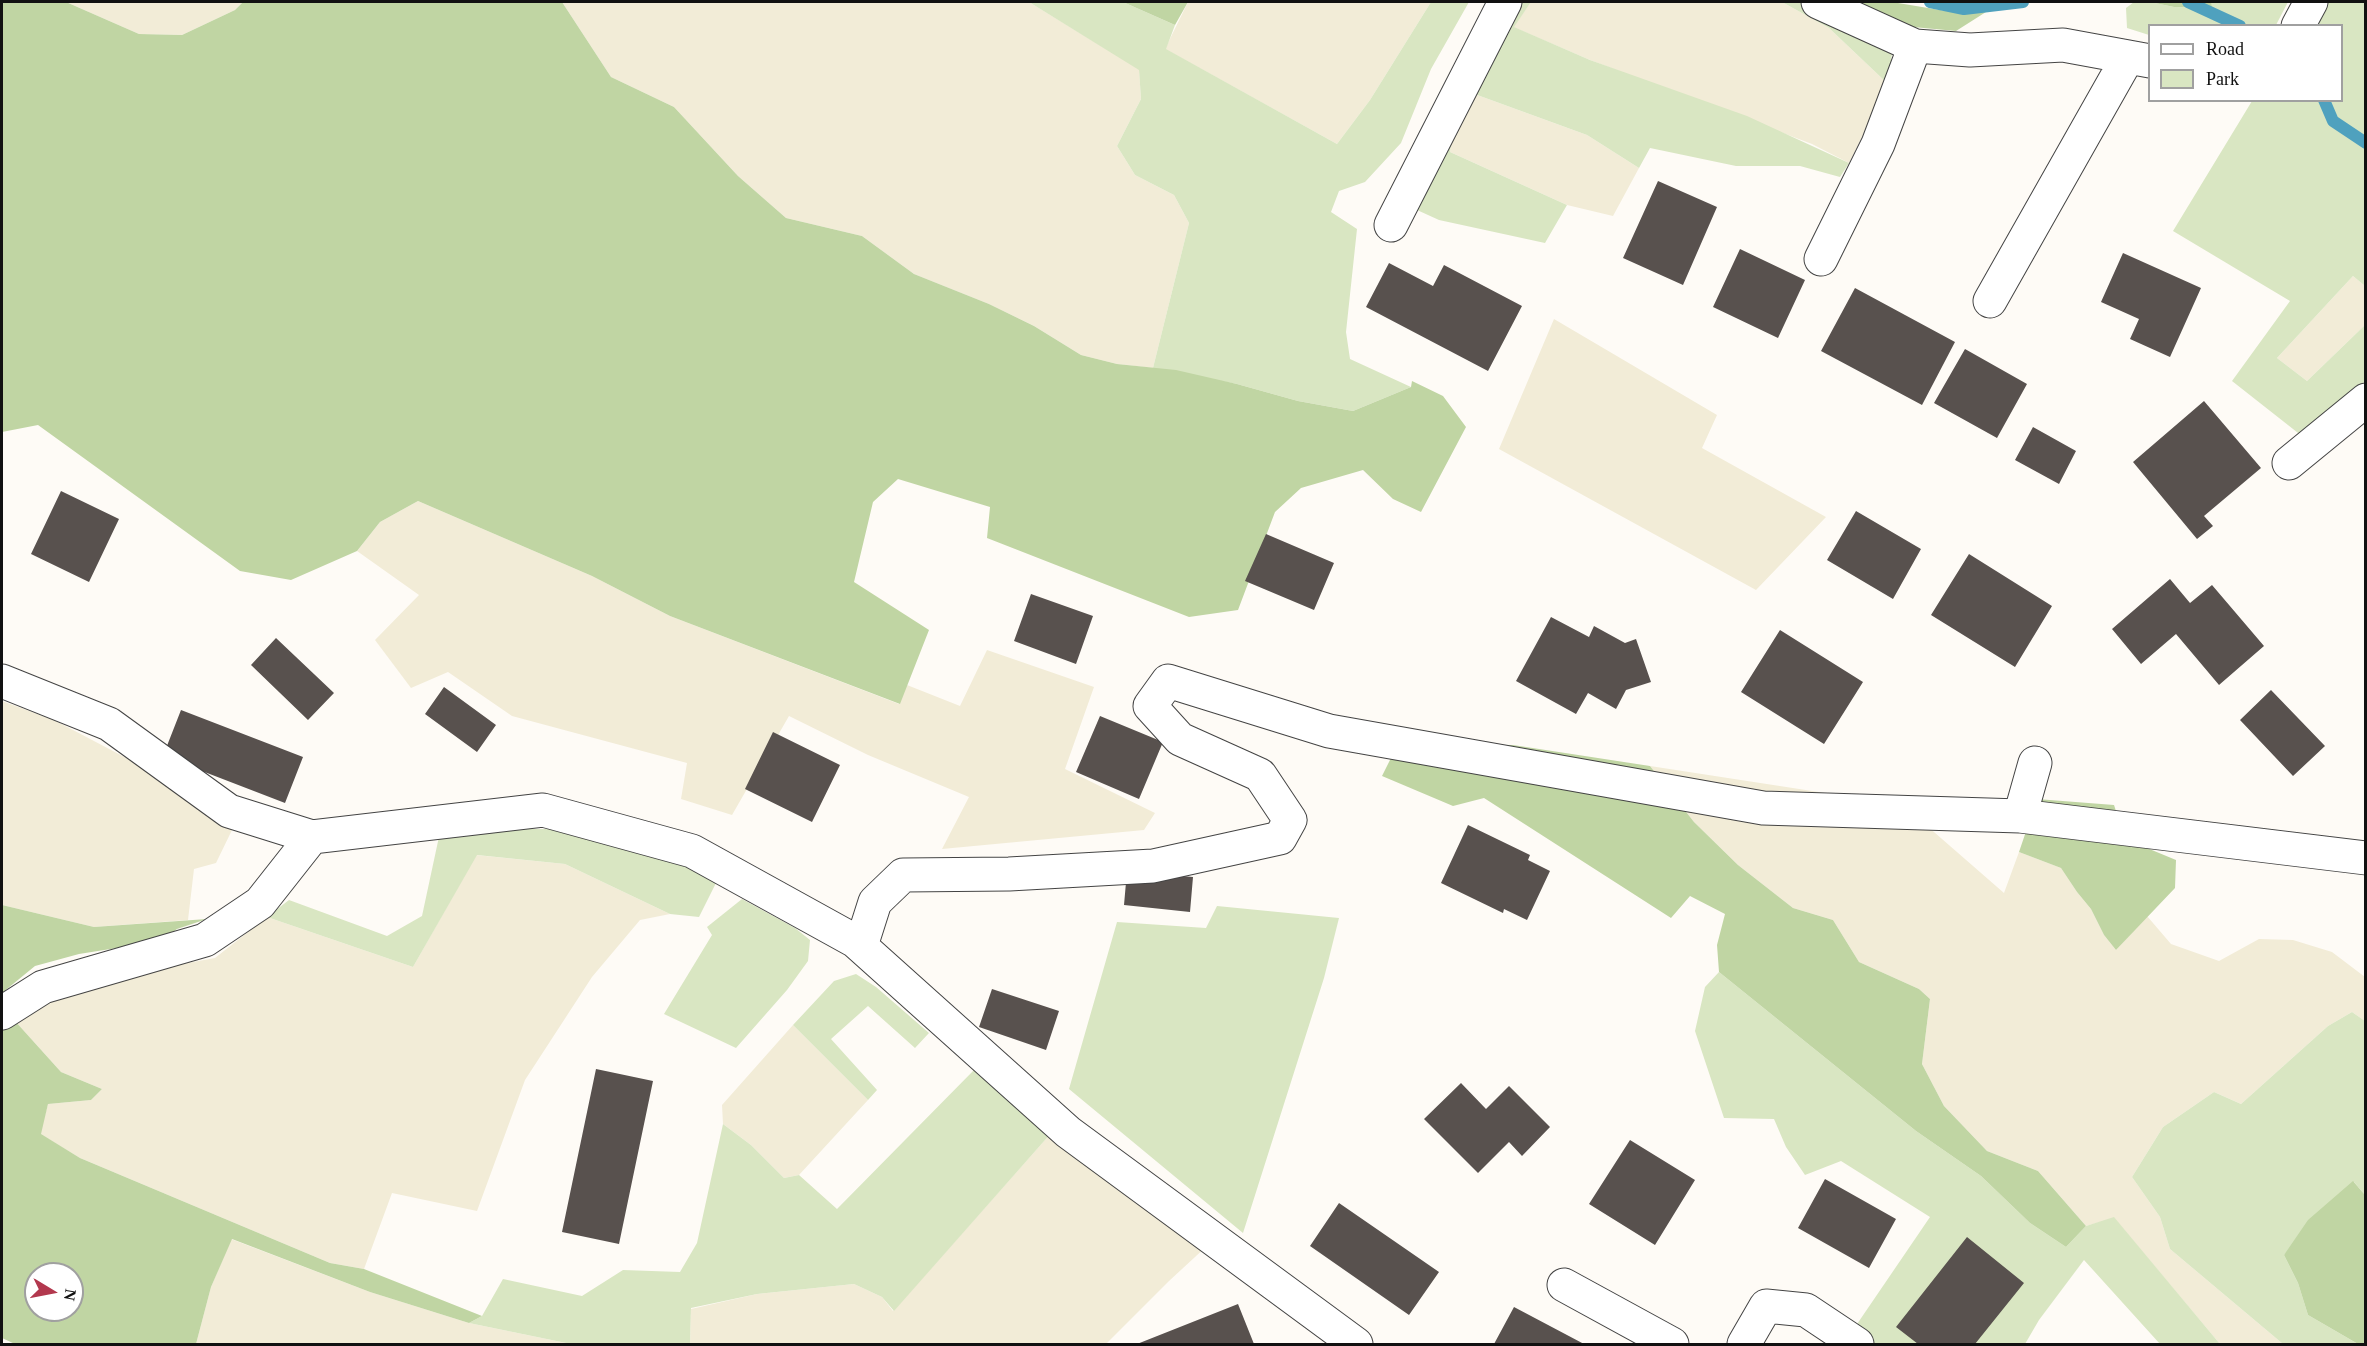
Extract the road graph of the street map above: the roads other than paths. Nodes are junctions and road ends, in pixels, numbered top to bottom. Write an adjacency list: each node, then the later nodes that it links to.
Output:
1 (1505, 2): 7 (street)
2 (1818, 2): 5 (street)
3 (2311, 2): 4 (street)
4 (2299, 24)
5 (1915, 46): 6 (street); 8 (street)
6 (2139, 59): 9 (street)
7 (1391, 225)
8 (1821, 259)
9 (1990, 301)
10 (2366, 400): 11 (street)
11 (2289, 463)
12 (2, 681): 15 (street)
13 (2035, 763): 14 (street)
14 (2020, 816): 16 (street); 17 (street)
15 (312, 837): 17 (street); 18 (street)
16 (2366, 858)
17 (861, 946): 20 (street)
18 (2, 1013)
19 (1564, 1285): 21 (street)
20 (1356, 1344)
21 (1672, 1344)
22 (1744, 1344): 23 (street)
23 (1857, 1344)

